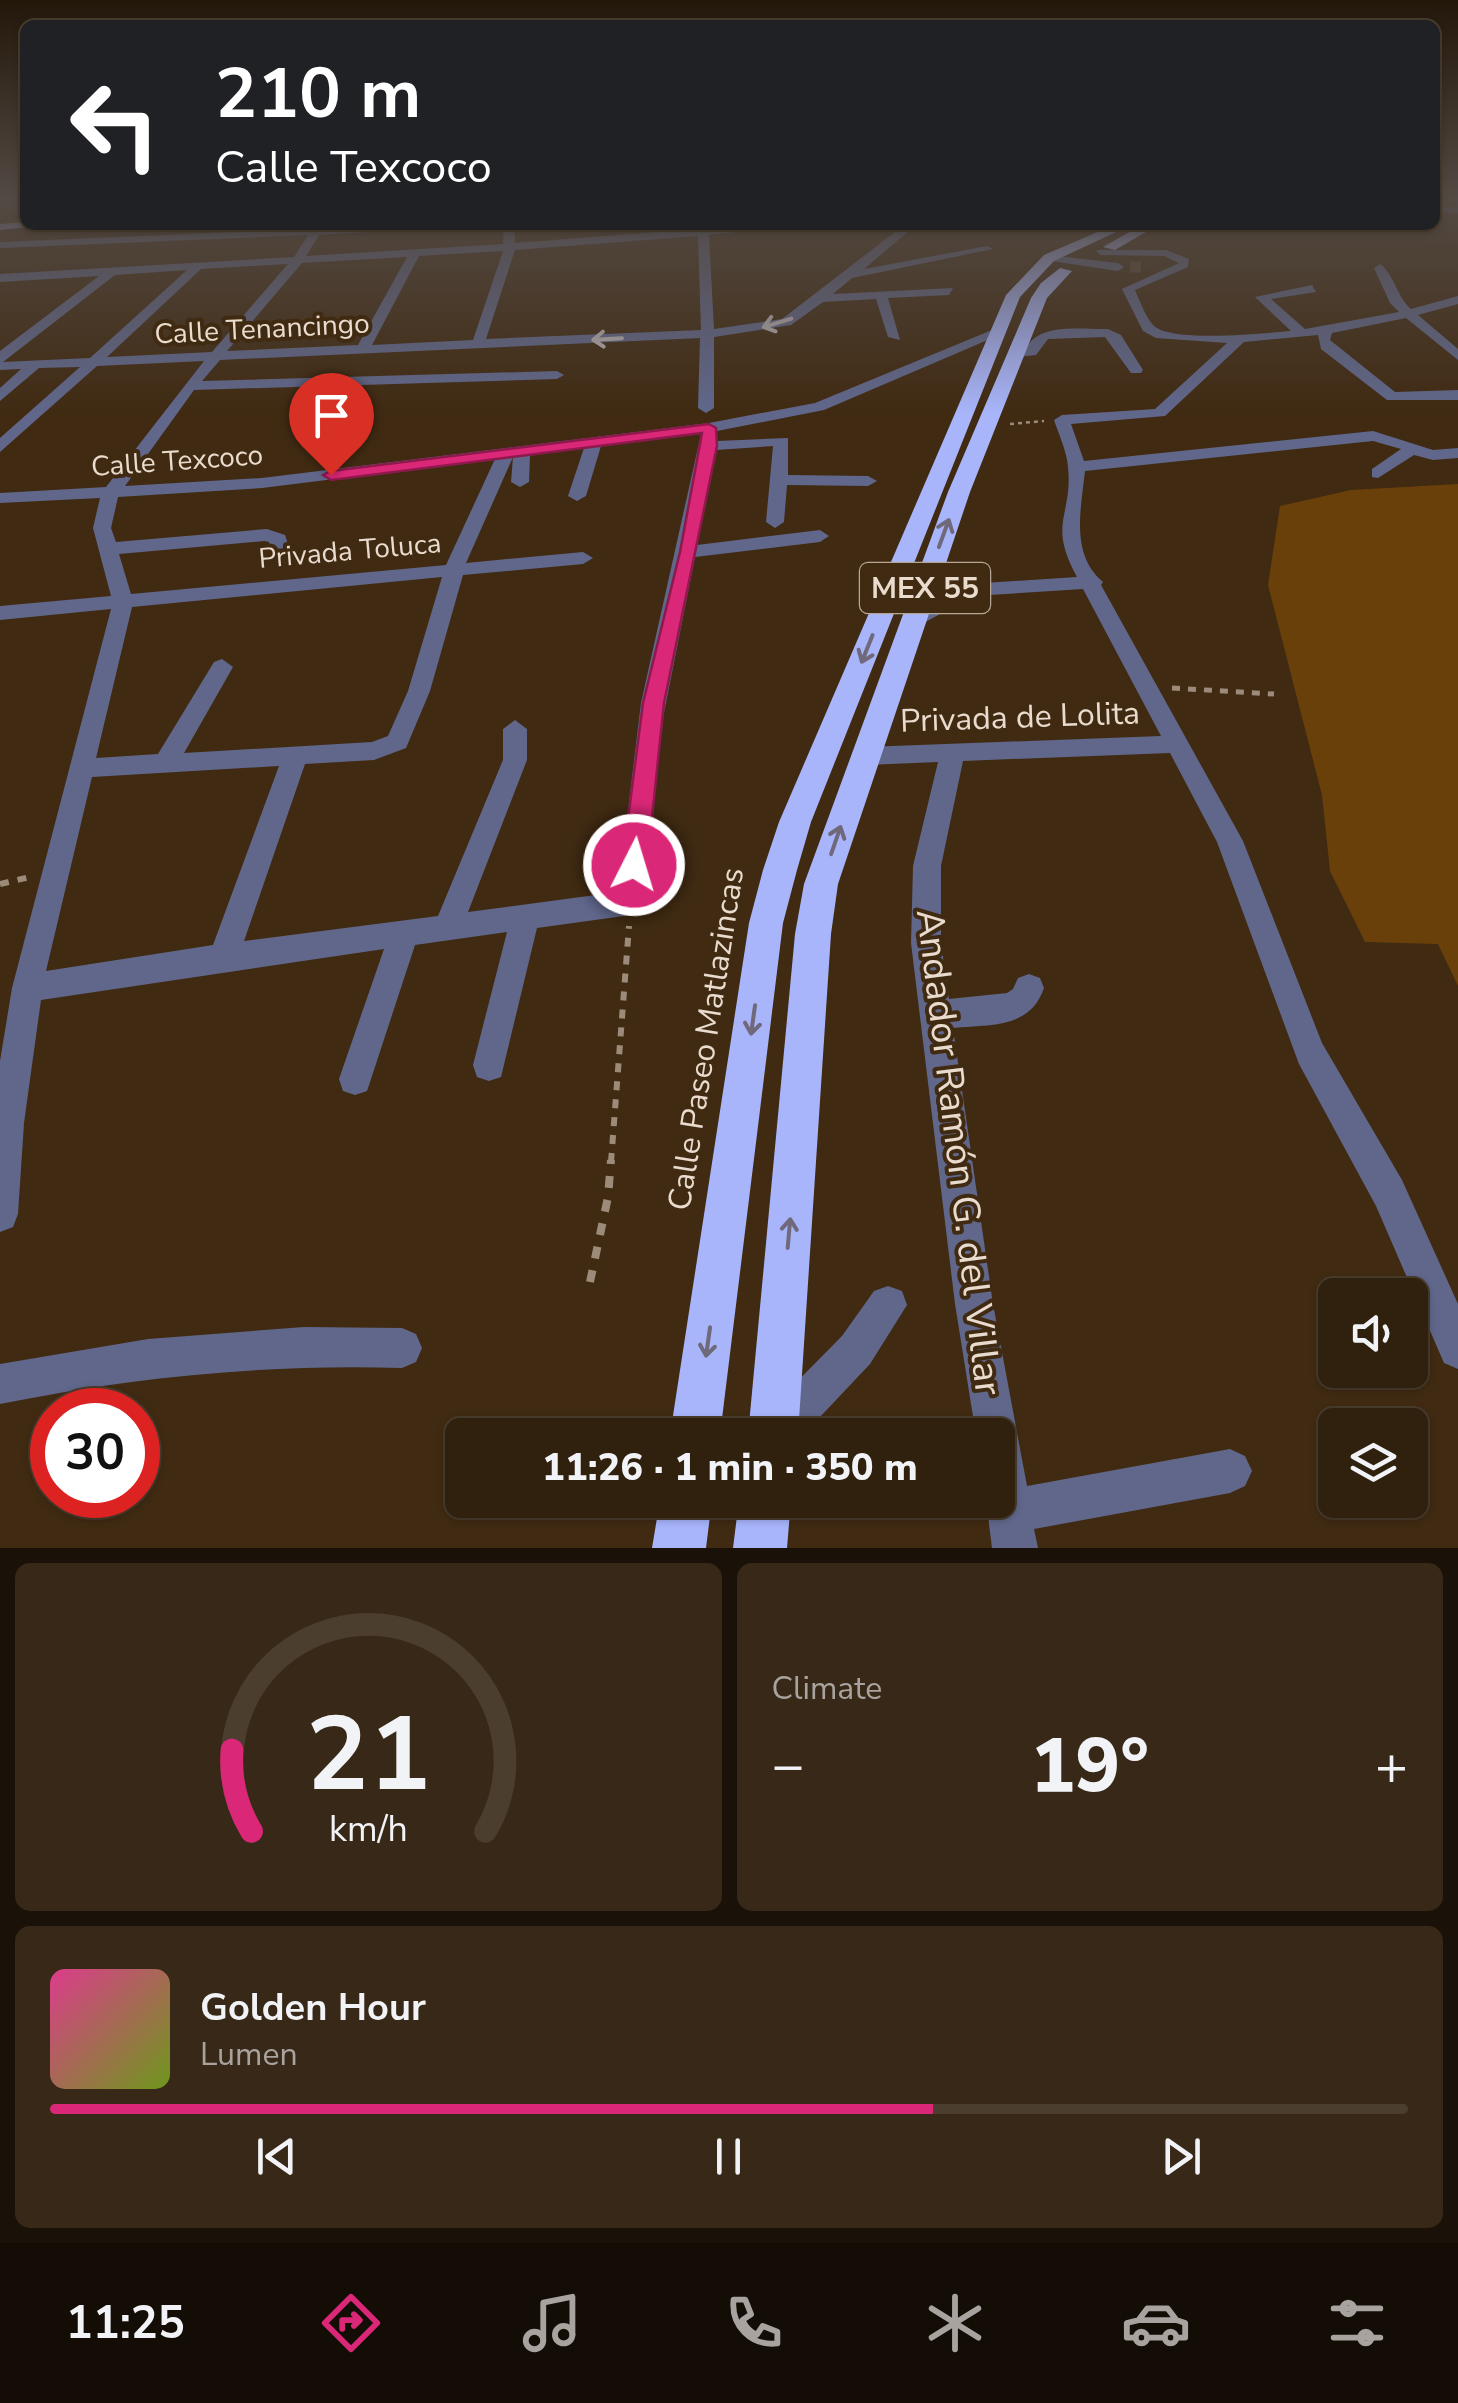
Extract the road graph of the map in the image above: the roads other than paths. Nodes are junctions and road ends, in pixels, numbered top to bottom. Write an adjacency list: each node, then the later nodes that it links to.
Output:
1 (151, 269): 13 (street)
2 (193, 269): 35 (street)
3 (290, 269): 32 (street)
4 (407, 269): 31 (street)
5 (504, 269): 30 (street)
6 (708, 269): 26 (street)
7 (855, 269): 14 (street, Calle Tenancingo)
8 (881, 269): 14 (street)
9 (1038, 269): 29 (highway, Calle Paseo Matlazincas / MEX 55)
10 (1076, 269): 29 (highway, Calle Paseo Matlazincas / MEX 55)
11 (1174, 269): 28 (street)
12 (1381, 269): 23 (street)
13 (111, 272): 15 (street); 34 (street)
14 (846, 276): 21 (street, Calle Tenancingo)
15 (26, 277): 16 (street); 20 (street)
16 (0, 278)
17 (1312, 289): 25 (street)
18 (949, 292): 19 (street)
19 (881, 295): 21 (street); 27 (street)
20 (0, 296)
21 (820, 298): 26 (street, Calle Tenancingo, one-way to 26)
22 (1458, 300): 23 (street)
23 (1409, 315): 24 (street); 33 (street)
24 (1327, 328): 25 (street); 40 (street)
25 (1300, 331): 28 (street)
26 (704, 334): 30 (street, Calle Tenancingo, one-way to 30); 43 (street)
27 (895, 337)
28 (1240, 339): 49 (street)
29 (1006, 342): 37 (street, Calle Texcoco); 43 (street, Calle Texcoco); 67 (highway, Calle Paseo Matlazincas / MEX 55, one-way to 29); 90 (highway, Calle Paseo Matlazincas / MEX 55, one-way to 90)
30 (478, 344): 31 (street, Calle Tenancingo)
31 (363, 350): 32 (street, Calle Tenancingo)
32 (214, 356): 35 (street, Calle Tenancingo); 39 (street)
33 (1458, 356)
34 (0, 362): 36 (street, Calle Tenancingo)
35 (92, 362): 36 (street, Calle Tenancingo); 45 (street)
36 (36, 364): 41 (street)
37 (1136, 370)
38 (557, 375): 39 (street)
39 (184, 393): 42 (street); 54 (street)
40 (1458, 394)
41 (0, 396)
42 (352, 398)
43 (708, 427): 44 (street, Calle Texcoco); 51 (street); 60 (street)
44 (594, 444): 48 (street, Calle Texcoco); 55 (street)
45 (0, 446)
46 (1418, 453): 47 (street); 49 (street); 50 (street)
47 (1458, 453)
48 (514, 454): 53 (street); 54 (street, Calle Texcoco); 63 (street)
49 (1077, 467): 64 (street)
50 (1378, 473)
51 (779, 480): 52 (street); 57 (street)
52 (868, 481)
53 (520, 482)
54 (110, 494): 56 (street, Calle Texcoco); 59 (street)
55 (577, 496)
56 (0, 498)
57 (774, 522)
58 (820, 536): 60 (street)
59 (106, 549): 62 (street); 65 (street)
60 (688, 552): 76 (street)
61 (583, 558): 63 (street, Privada Toluca)
62 (284, 561)
63 (453, 570): 65 (street, Privada Toluca); 72 (street)
64 (1093, 582): 67 (street); 70 (street)
65 (123, 601): 66 (street, Privada Toluca); 75 (street)
66 (0, 613)
67 (914, 620): 73 (highway, Calle Paseo Matlazincas / MEX 55)
68 (222, 668): 74 (street)
69 (514, 729): 77 (street)
70 (1176, 744): 71 (street, Privada de Lolita); 88 (street)
71 (953, 751): 73 (street, Privada de Lolita); 82 (street, Andador Ramón G. del Villar)
72 (296, 754): 74 (street); 79 (street)
73 (866, 756): 91 (highway, Calle Paseo Matlazincas / MEX 55, one-way to 73)
74 (164, 763): 75 (street)
75 (81, 768): 80 (street)
76 (525, 918): 77 (street); 83 (street)
77 (448, 928): 78 (street)
78 (404, 933): 79 (street); 84 (street)
79 (224, 957): 80 (street)
80 (27, 988): 85 (street)
81 (1029, 988): 82 (street)
82 (935, 1015): 93 (street, Andador Ramón G. del Villar)
83 (489, 1065)
84 (354, 1079)
85 (0, 1214)
86 (888, 1305): 92 (street)
87 (402, 1348): 89 (street)
88 (1458, 1350)
89 (0, 1384)
90 (697, 1418)
91 (774, 1418)
92 (790, 1418)
93 (994, 1418)
94 (1230, 1471): 97 (street)
95 (683, 1518): 98 (highway)
96 (764, 1518): 99 (highway)
97 (1013, 1530)
98 (679, 1548)
99 (760, 1548)

